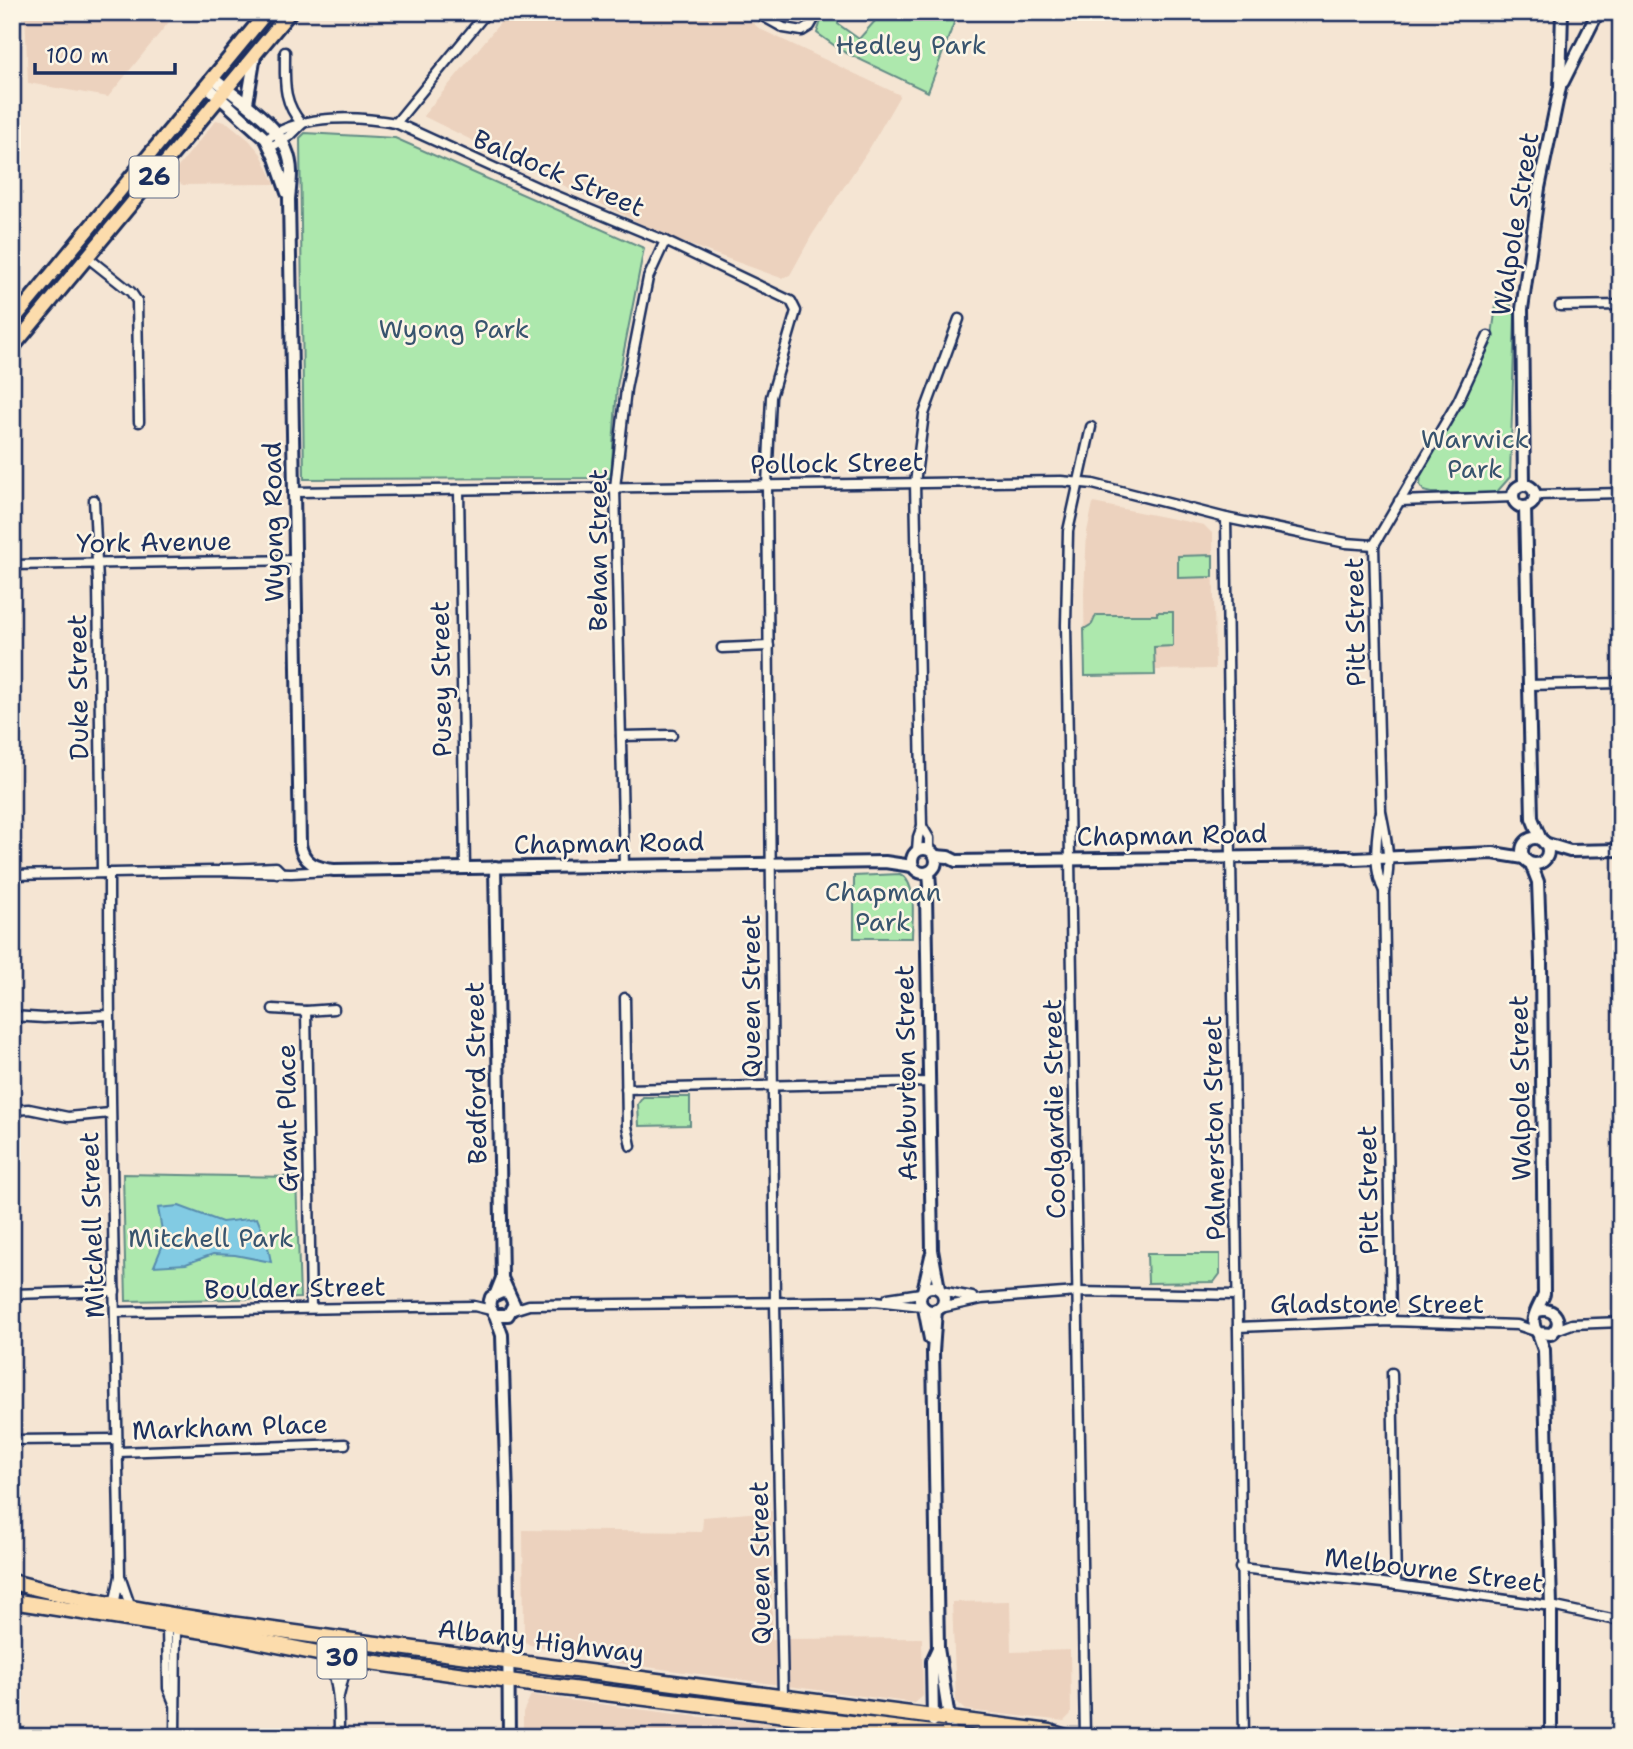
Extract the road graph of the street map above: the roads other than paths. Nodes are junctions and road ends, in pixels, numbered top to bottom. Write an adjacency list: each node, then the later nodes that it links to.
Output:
1 (267, 12): 10 (main road, 26)
2 (290, 12): 9 (main road, 26)
3 (488, 12): 14 (street)
4 (755, 12): 5 (street)
5 (818, 12)
6 (1562, 12): 11 (street, Walpole Street)
7 (1598, 12): 11 (street)
8 (285, 52): 15 (street)
9 (255, 55): 12 (main road, 26); 13 (street)
10 (210, 82): 12 (street, Wyong Road); 25 (main road, 26)
11 (1560, 87): 32 (street, Walpole Street)
12 (223, 93): 13 (street, Wyong Road); 17 (street, Wyong Road); 20 (main road, 26)
13 (247, 103): 16 (street, Wyong Road)
14 (396, 123): 15 (street, Baldock Street); 19 (street, Baldock Street)
15 (302, 124): 16 (street, Baldock Street)
16 (279, 137): 17 (street, Baldock Street); 18 (street, Wyong Road)
17 (268, 143): 18 (street, Wyong Road)
18 (289, 199): 36 (street, Wyong Road)
19 (665, 241): 21 (street, Baldock Street); 34 (street, Behan Street)
20 (87, 257): 27 (main road, 26); 28 (street)
21 (791, 301): 33 (street, Queen Street)
22 (1621, 305): 23 (street)
23 (1560, 306)
24 (959, 319): 31 (street)
25 (12, 322)
26 (1488, 337): 41 (street, Pitt Street)
27 (12, 348)
28 (139, 422)
29 (1091, 427): 30 (street, Coolgardie Street)
30 (1078, 482): 31 (street, Pollock Street); 43 (street, Pollock Street); 65 (street, Coolgardie Street)
31 (915, 483): 33 (street, Pollock Street); 55 (street)
32 (1524, 485): 38 (street); 39 (street)
33 (767, 486): 34 (street, Pollock Street); 48 (street, Queen Street)
34 (615, 488): 35 (street, Pollock Street); 53 (street, Behan Street)
35 (459, 490): 36 (street, Pollock Street); 73 (street, Pusey Street)
36 (295, 492): 45 (street, Wyong Road)
37 (1621, 493): 38 (street)
38 (1535, 495): 42 (street)
39 (1513, 497): 41 (street); 42 (street)
40 (94, 500): 46 (street, Duke Street)
41 (1399, 500): 44 (street, Pitt Street)
42 (1525, 507): 51 (street)
43 (1226, 518): 44 (street, Pollock Street); 64 (street, Palmerston Street)
44 (1374, 545): 63 (street, Pitt Street)
45 (296, 560): 46 (street, York Avenue); 57 (street, Wyong Road)
46 (97, 564): 47 (street, York Avenue); 76 (street, Duke Street)
47 (12, 565)
48 (769, 646): 49 (street); 70 (street, Queen Street)
49 (722, 648)
50 (1621, 683): 51 (street)
51 (1528, 685): 54 (street)
52 (672, 735): 53 (street)
53 (621, 736): 71 (street, Behan Street)
54 (1532, 818): 56 (street); 58 (street)
55 (922, 826): 61 (street); 67 (street)
56 (1543, 841): 58 (street); 60 (street); 66 (street)
57 (300, 844): 74 (street, Chapman Road)
58 (1524, 844): 62 (street, Chapman Road); 69 (street)
59 (1621, 850): 60 (street)
60 (1570, 851): 66 (street)
61 (932, 853): 67 (street, Chapman Road); 68 (street, Chapman Road); 75 (street, Ashburton Street)
62 (1493, 853): 63 (street, Chapman Road); 69 (street, Chapman Road)
63 (1382, 855): 64 (street, Chapman Road); 116 (street, Pitt Street)
64 (1231, 857): 65 (street, Chapman Road); 101 (street, Palmerston Street)
65 (1071, 859): 68 (street, Chapman Road); 97 (street, Coolgardie Street)
66 (1545, 859): 69 (street); 78 (street, Walpole Street)
67 (915, 860): 70 (street, Chapman Road); 75 (street); 79 (street, Ashburton Street)
68 (956, 861): 75 (street, Chapman Road)
69 (1527, 861): 78 (street, Walpole Street)
70 (772, 863): 71 (street, Chapman Road); 87 (street, Queen Street)
71 (624, 866): 72 (street, Chapman Road)
72 (495, 867): 73 (street, Chapman Road); 93 (street, Bedford Street)
73 (465, 868): 74 (street, Chapman Road)
74 (334, 870): 76 (street, Chapman Road)
75 (931, 871): 79 (street, Ashburton Street)
76 (105, 873): 77 (street, Chapman Road); 84 (street, Mitchell Street)
77 (12, 874)
78 (1538, 882): 99 (street, Walpole Street)
79 (926, 894): 86 (street, Ashburton Street)
80 (625, 998): 88 (street)
81 (273, 1009): 83 (street, Grant Place)
82 (334, 1009): 83 (street, Grant Place)
83 (306, 1011): 109 (street, Grant Place)
84 (109, 1015): 85 (street); 90 (street, Mitchell Street)
85 (12, 1016)
86 (930, 1082): 87 (street); 92 (street, Ashburton Street)
87 (772, 1086): 88 (street); 105 (street, Queen Street)
88 (626, 1090): 91 (street)
89 (12, 1110): 90 (street)
90 (110, 1113): 95 (street, Mitchell Street)
91 (631, 1146)
92 (932, 1250): 94 (street, Ashburton Street); 96 (street, Ashburton Street)
93 (502, 1278): 100 (street, Bedford Street); 102 (street, Bedford Street)
94 (940, 1290): 96 (street); 103 (street); 110 (street)
95 (116, 1291): 98 (street); 111 (street, Mitchell Street)
96 (922, 1292): 104 (street); 108 (street)
97 (1078, 1292): 101 (street); 103 (street); 154 (street, Coolgardie Street)
98 (12, 1294)
99 (1544, 1294): 114 (street, Walpole Street); 115 (street, Walpole Street)
100 (493, 1295): 102 (street); 107 (street, Boulder Street); 112 (street)
101 (1237, 1295): 120 (street, Palmerston Street)
102 (510, 1296): 106 (street); 113 (street)
103 (982, 1299): 110 (street)
104 (875, 1300): 105 (street); 108 (street)
105 (775, 1303): 106 (street); 145 (street, Queen Street)
106 (529, 1305): 113 (street)
107 (474, 1306): 109 (street, Boulder Street); 112 (street, Boulder Street)
108 (923, 1307): 110 (street); 125 (street)
109 (311, 1308): 111 (street, Boulder Street)
110 (938, 1309): 125 (street)
111 (116, 1312): 127 (street, Mitchell Street)
112 (493, 1313): 113 (street); 123 (street)
113 (510, 1313): 123 (street)
114 (1536, 1313): 115 (street); 119 (street, Gladstone Street); 121 (street)
115 (1555, 1313): 118 (street); 122 (street)
116 (1391, 1321): 119 (street, Gladstone Street); 120 (street, Gladstone Street)
117 (1621, 1322): 118 (street)
118 (1572, 1324): 122 (street)
119 (1517, 1325): 121 (street, Gladstone Street)
120 (1238, 1327): 131 (street, Palmerston Street)
121 (1536, 1332): 122 (street); 124 (street)
122 (1553, 1332): 124 (street)
123 (502, 1335): 143 (street)
124 (1544, 1350): 137 (street)
125 (933, 1352): 147 (street)
126 (1392, 1373): 134 (street)
127 (117, 1439): 128 (street); 130 (street, Mitchell Street)
128 (12, 1440)
129 (345, 1444): 130 (street, Markham Place)
130 (118, 1452): 132 (street, Mitchell Street)
131 (1240, 1568): 134 (street, Melbourne Street); 155 (street, Palmerston Street)
132 (120, 1576): 136 (street, Mitchell Street); 138 (street, Mitchell Street)
133 (12, 1582): 136 (highway, Albany Highway / 30)
134 (1396, 1585): 137 (street, Melbourne Street)
135 (12, 1601): 140 (highway, Albany Highway / 30)
136 (114, 1605): 138 (highway, Albany Highway / 30)
137 (1551, 1606): 139 (street, Melbourne Street); 156 (street)
138 (131, 1608): 143 (highway, Albany Highway / 30)
139 (1621, 1621)
140 (172, 1625): 141 (highway, Albany Highway / 30); 150 (street)
141 (327, 1656): 142 (highway, Albany Highway / 30); 146 (street)
142 (348, 1659): 144 (highway, Albany Highway / 30); 146 (street)
143 (508, 1661): 144 (street); 145 (highway, Albany Highway / 30)
144 (508, 1681): 148 (highway, Albany Highway / 30); 152 (street)
145 (783, 1695): 147 (highway, Albany Highway / 30)
146 (339, 1697): 151 (street)
147 (940, 1717): 148 (street); 149 (street); 153 (highway, Albany Highway / 30)
148 (934, 1735): 149 (highway, Albany Highway / 30)
149 (956, 1736)
150 (174, 1737)
151 (339, 1737)
152 (509, 1737)
153 (1066, 1737)
154 (1085, 1737)
155 (1244, 1737)
156 (1551, 1737)

